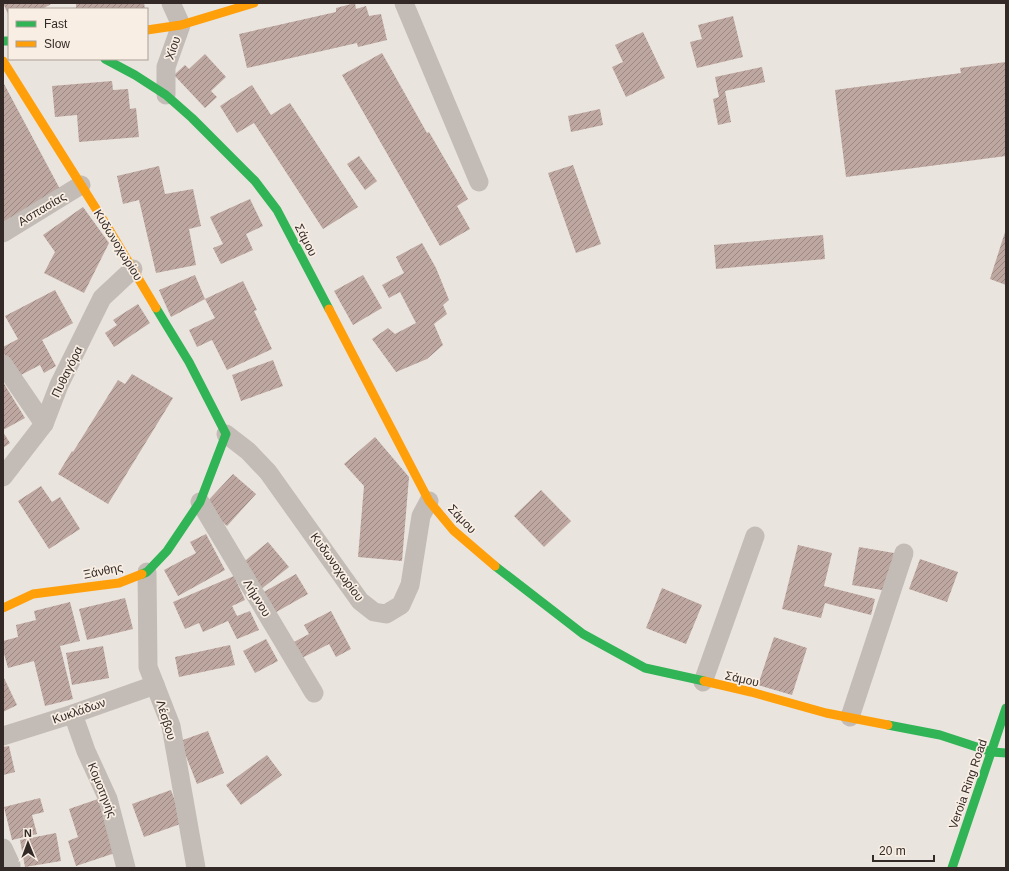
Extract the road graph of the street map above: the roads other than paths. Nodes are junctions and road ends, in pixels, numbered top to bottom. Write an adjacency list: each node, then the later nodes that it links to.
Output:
1 (171, 3): 4 (street, Χίου)
2 (254, 3): 4 (street)
3 (404, 3): 9 (street)
4 (181, 25): 5 (street); 8 (street, Χίου)
5 (148, 30)
6 (107, 60): 8 (street, Σάμου)
7 (3, 61): 10 (street, Κυδωνοχωρίου)
8 (166, 96): 17 (street, Σάμου)
9 (479, 182)
10 (81, 185): 11 (street, Ασπασίας); 12 (street, Κυδωνοχωρίου)
11 (3, 233)
12 (133, 269): 14 (street, Πυθαγόρα); 15 (street, Κυδωνοχωρίου)
13 (3, 364): 14 (street)
14 (44, 424): 16 (street, Πυθαγόρα)
15 (226, 434): 17 (street, Κυδωνοχωρίου); 18 (street)
16 (3, 478)
17 (429, 501): 23 (street, Σάμου)
18 (200, 502): 21 (street, Ξάνθης); 25 (street, Λήμνου)
19 (755, 536): 23 (street)
20 (904, 553): 28 (street)
21 (147, 572): 22 (street, Ξάνθης); 24 (street, Λέσβου)
22 (3, 608)
23 (703, 682): 28 (street, Σάμου)
24 (155, 685): 27 (street, Κυκλάδων); 35 (street, Λέσβου)
25 (314, 693)
26 (1006, 708): 30 (street, Verοia Ring Road)
27 (73, 714): 29 (street, Κυκλάδων); 34 (street, Κομοτηνής)
28 (850, 717): 30 (street, Σάμου)
29 (3, 736)
30 (992, 752): 31 (street, Σάμου); 36 (street, Verοia Ring Road)
31 (1006, 753)
32 (3, 848): 33 (street)
33 (12, 865)
34 (126, 868)
35 (196, 868)
36 (952, 868)

